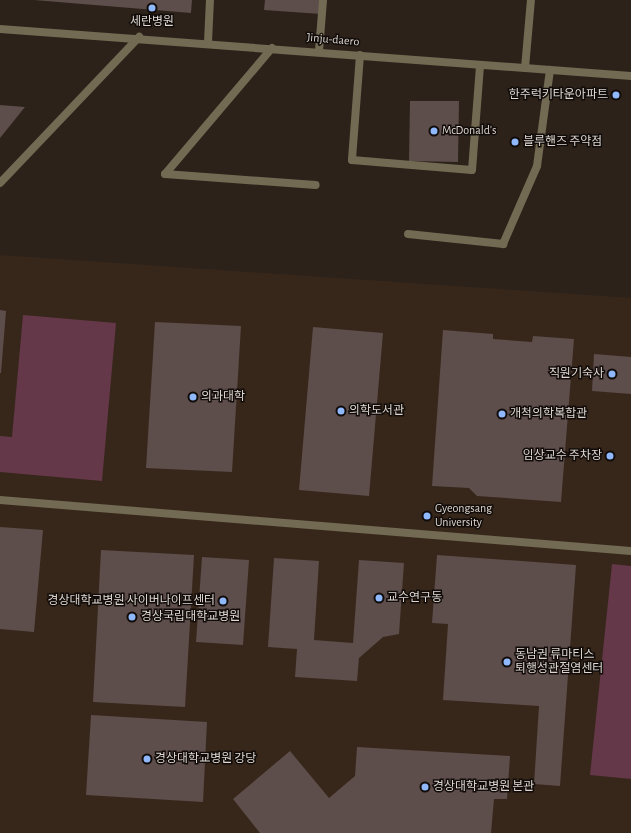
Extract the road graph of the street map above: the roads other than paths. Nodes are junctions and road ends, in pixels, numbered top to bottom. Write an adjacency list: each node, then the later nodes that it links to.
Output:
1 (210, 0): 6 (street)
2 (324, 0): 8 (street)
3 (531, 0): 11 (street)
4 (0, 29): 5 (street, Jinju-daero)
5 (139, 37): 6 (street, Jinju-daero); 14 (street)
6 (208, 42): 7 (street, Jinju-daero)
7 (272, 48): 8 (street, Jinju-daero); 15 (street)
8 (319, 51): 9 (street, Jinju-daero)
9 (360, 55): 10 (street, Jinju-daero); 10 (street)
10 (480, 64): 11 (street, Jinju-daero)
11 (525, 68): 12 (street, Jinju-daero)
12 (550, 70): 13 (street, Jinju-daero); 16 (street)
13 (631, 76)
14 (0, 183)
15 (316, 185)
16 (408, 234)
17 (0, 500): 18 (street)
18 (631, 551)

